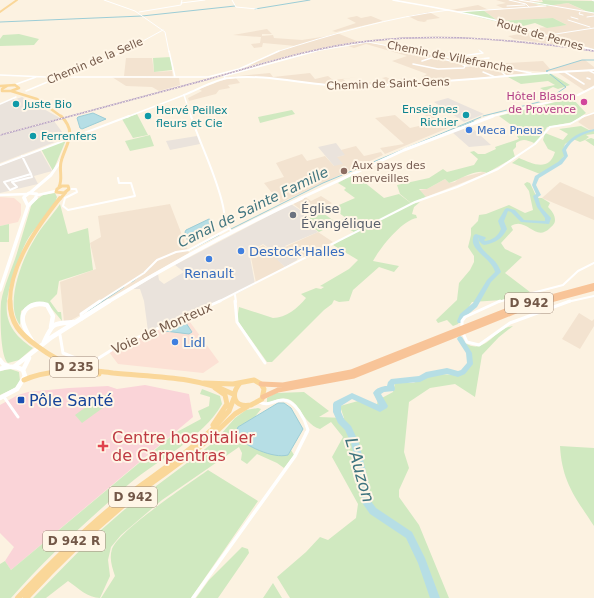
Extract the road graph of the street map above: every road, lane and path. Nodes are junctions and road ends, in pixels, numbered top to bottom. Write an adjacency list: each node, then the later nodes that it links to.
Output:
1 (17, 0): 19 (main road)
2 (104, 0): 20 (street)
3 (182, 0): 11 (street)
4 (204, 0): 11 (street)
5 (232, 0): 16 (street)
6 (393, 0): 17 (street, Route de Pernes)
7 (509, 0): 12 (street)
8 (519, 0): 10 (street)
9 (539, 0): 10 (street)
10 (527, 2): 14 (street)
11 (182, 3): 20 (street)
12 (526, 5): 13 (street); 15 (street)
13 (506, 6)
14 (546, 6): 15 (street); 18 (street)
15 (530, 7): 21 (street)
16 (257, 9)
17 (450, 10): 21 (street, Route de Pernes); 46 (street)
18 (580, 11): 22 (street); 23 (street)
19 (0, 12)
20 (138, 12): 30 (street)
21 (455, 12): 31 (street, Route de Pernes)
22 (594, 13)
23 (583, 15)
24 (594, 16): 26 (street)
25 (571, 17): 27 (street)
26 (587, 17)
27 (578, 19)
28 (568, 20): 29 (street)
29 (593, 28): 31 (street)
30 (163, 30): 45 (street, Chemin de la Selle); 46 (street)
31 (543, 36): 33 (street, Route de Pernes)
32 (479, 50): 34 (street)
33 (594, 50)
34 (454, 58): 36 (street, Chemin de Villefranche); 48 (street, Chemin de Villefranche)
35 (489, 58): 36 (street)
36 (468, 61): 41 (street, Chemin de Villefranche)
37 (465, 66): 37 (street); 43 (street)
38 (483, 72): 47 (street)
39 (565, 72): 40 (street, Chemin de Saint-Gens); 41 (street, Chemin de Saint-Gens); 52 (street)
40 (594, 72)
41 (531, 73): 43 (street, Chemin de Saint-Gens)
42 (0, 75): 44 (street)
43 (506, 76): 47 (street, Chemin de Saint-Gens)
44 (36, 77): 45 (street); 51 (street)
45 (60, 77): 46 (street); 58 (street, Chemin de la Selle)
46 (175, 77)
47 (496, 77): 48 (street, Chemin de Saint-Gens)
48 (224, 78): 60 (street, Chemin de Saint-Gens)
49 (587, 78): 50 (street)
50 (590, 79)
51 (25, 82): 53 (street); 55 (street)
52 (584, 84)
53 (13, 85): 55 (main road); 56 (main road)
54 (594, 87): 81 (main road)
55 (19, 88): 57 (main road); 59 (main road)
56 (1, 89): 57 (main road)
57 (11, 91): 59 (main road)
58 (26, 91)
59 (22, 93): 64 (main road)
60 (184, 95): 65 (street); 80 (street)
61 (16, 97): 62 (street)
62 (0, 104)
63 (594, 113): 86 (street)
64 (64, 155): 69 (main road); 72 (main road)
65 (22, 156): 66 (street); 67 (street)
66 (0, 165)
67 (31, 174): 67 (street)
68 (118, 178): 70 (street)
69 (62, 180): 70 (main road); 71 (main road)
70 (67, 189): 71 (main road); 71 (main road); 78 (main road, D 235)
71 (58, 190): 75 (street); 78 (main road)
72 (29, 194): 74 (street); 75 (main road); 76 (main road)
73 (0, 195): 74 (street)
74 (16, 195): 76 (street)
75 (38, 195): 77 (main road)
76 (25, 199): 77 (main road); 79 (main road)
77 (34, 199): 79 (main road)
78 (59, 200): 97 (main road, D 235)
79 (28, 206): 85 (main road)
80 (228, 229): 81 (street); 89 (street)
81 (232, 232): 89 (main road)
82 (594, 263): 87 (street)
83 (594, 285): 92 (highway, D 942)
84 (594, 289): 92 (highway, D 942)
85 (0, 290)
86 (235, 295): 95 (street, Voie de Monteux); 101 (street)
87 (594, 296)
88 (53, 316): 90 (main road); 91 (main road); 97 (main road)
89 (81, 320): 90 (main road); 93 (main road)
90 (61, 324): 91 (main road); 93 (main road)
91 (51, 327): 94 (main road)
92 (468, 328): 96 (highway, D 942)
93 (65, 329): 95 (main road)
94 (49, 333): 95 (main road); 98 (main road)
95 (57, 335): 98 (main road)
96 (447, 337): 110 (highway, D 942); 114 (highway, D 942)
97 (33, 343): 106 (main road, D 235)
98 (44, 343): 99 (main road)
99 (31, 356): 103 (main road); 105 (main road)
100 (0, 360): 102 (main road)
101 (265, 363)
102 (9, 366): 103 (main road); 104 (main road)
103 (15, 366): 105 (main road)
104 (0, 369)
105 (23, 370): 107 (main road)
106 (110, 372): 107 (main road); 108 (main road, D 235)
107 (24, 380): 113 (main road)
108 (195, 382): 109 (main road); 111 (main road)
109 (240, 383): 110 (main road); 112 (main road)
110 (261, 384): 114 (main road)
111 (216, 388): 112 (main road); 118 (main road)
112 (234, 396): 116 (main road); 118 (main road, D 942 R)
113 (2, 397): 117 (street)
114 (263, 397): 115 (main road)
115 (259, 402): 116 (main road); 121 (street)
116 (248, 406): 120 (main road, D 942)
117 (18, 417)
118 (210, 432): 119 (main road, D 942 R)
119 (18, 598)
120 (26, 598)
121 (194, 598)

